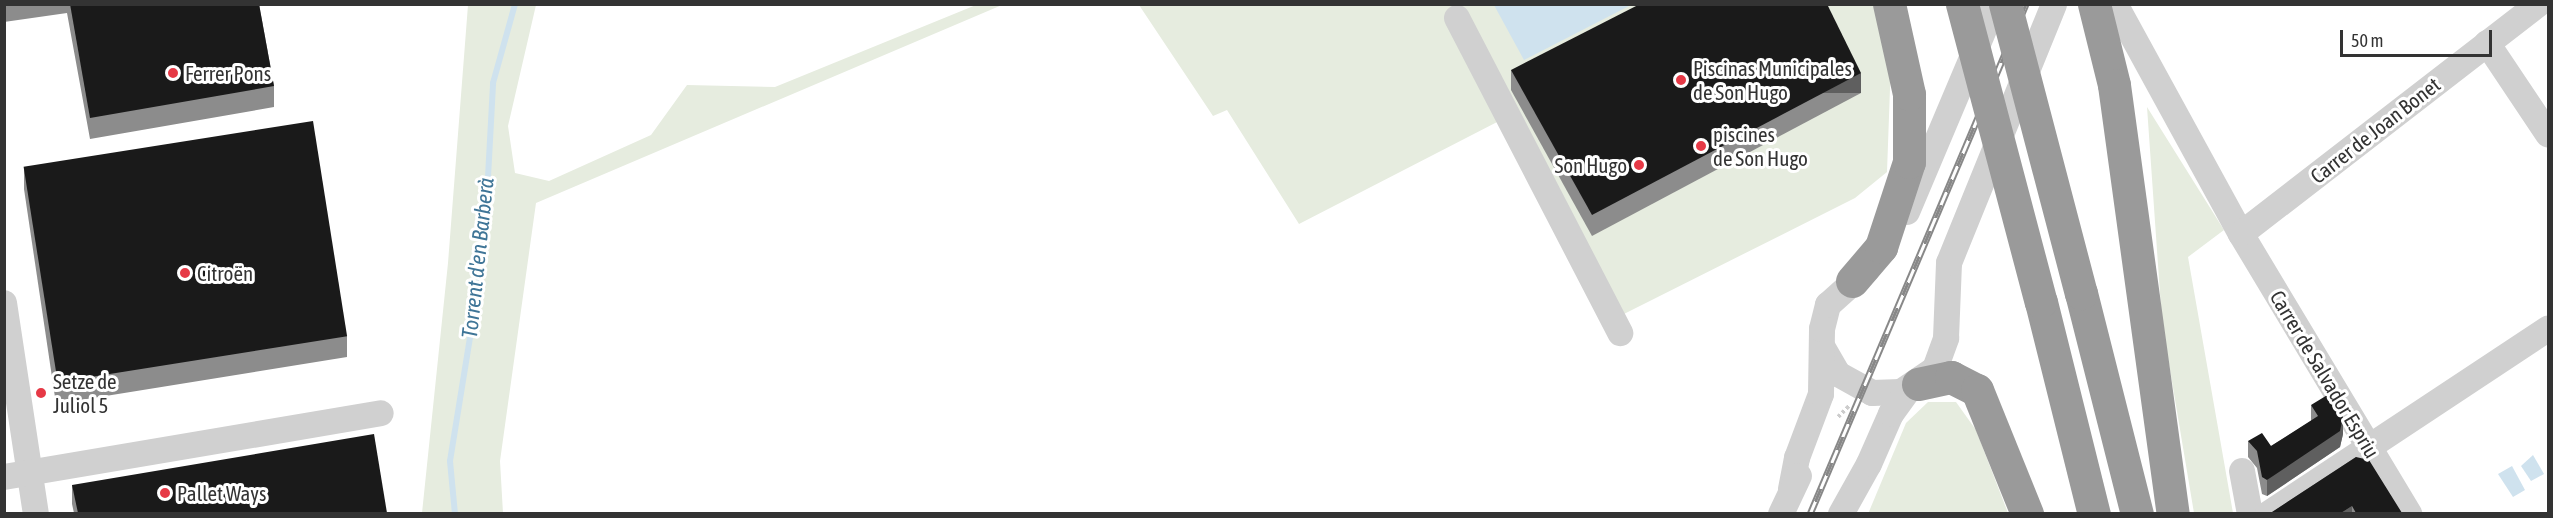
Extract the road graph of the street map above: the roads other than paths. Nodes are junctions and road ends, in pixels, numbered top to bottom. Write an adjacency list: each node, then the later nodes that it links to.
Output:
1 (1889, 4): 13 (highway)
2 (1962, 4): 30 (highway, bridge)
3 (1995, 4): 13 (street)
4 (2005, 4): 31 (highway, bridge)
5 (2054, 4): 18 (street)
6 (2094, 4): 32 (highway)
7 (2115, 4): 12 (street, Carrer de Salvador Espriu)
8 (2539, 4): 10 (street, Carrer de Joan Bonet)
9 (1457, 18): 16 (street)
10 (2487, 43): 11 (street); 12 (street, Carrer de Joan Bonet)
11 (2548, 134)
12 (2241, 234): 21 (street, Carrer de Salvador Espriu)
13 (1852, 281): 17 (street)
14 (4, 303): 23 (street)
15 (2548, 329): 21 (street)
16 (1620, 333)
17 (1822, 342): 19 (street); 25 (street)
18 (1914, 386): 19 (street); 26 (street); 29 (highway)
19 (1861, 395): 25 (street); 26 (street)
20 (381, 413): 23 (street)
21 (2369, 447): 34 (street); 35 (street, Carrer de Salvador Espriu)
22 (2242, 471): 33 (street)
23 (30, 473): 24 (street); 27 (street)
24 (4, 477)
25 (1791, 489): 28 (street)
26 (1843, 510)
27 (36, 513)
28 (1781, 513)
29 (2027, 513)
30 (2094, 513)
31 (2137, 513)
32 (2173, 513)
33 (2250, 513)
34 (2268, 513)
35 (2409, 513)

